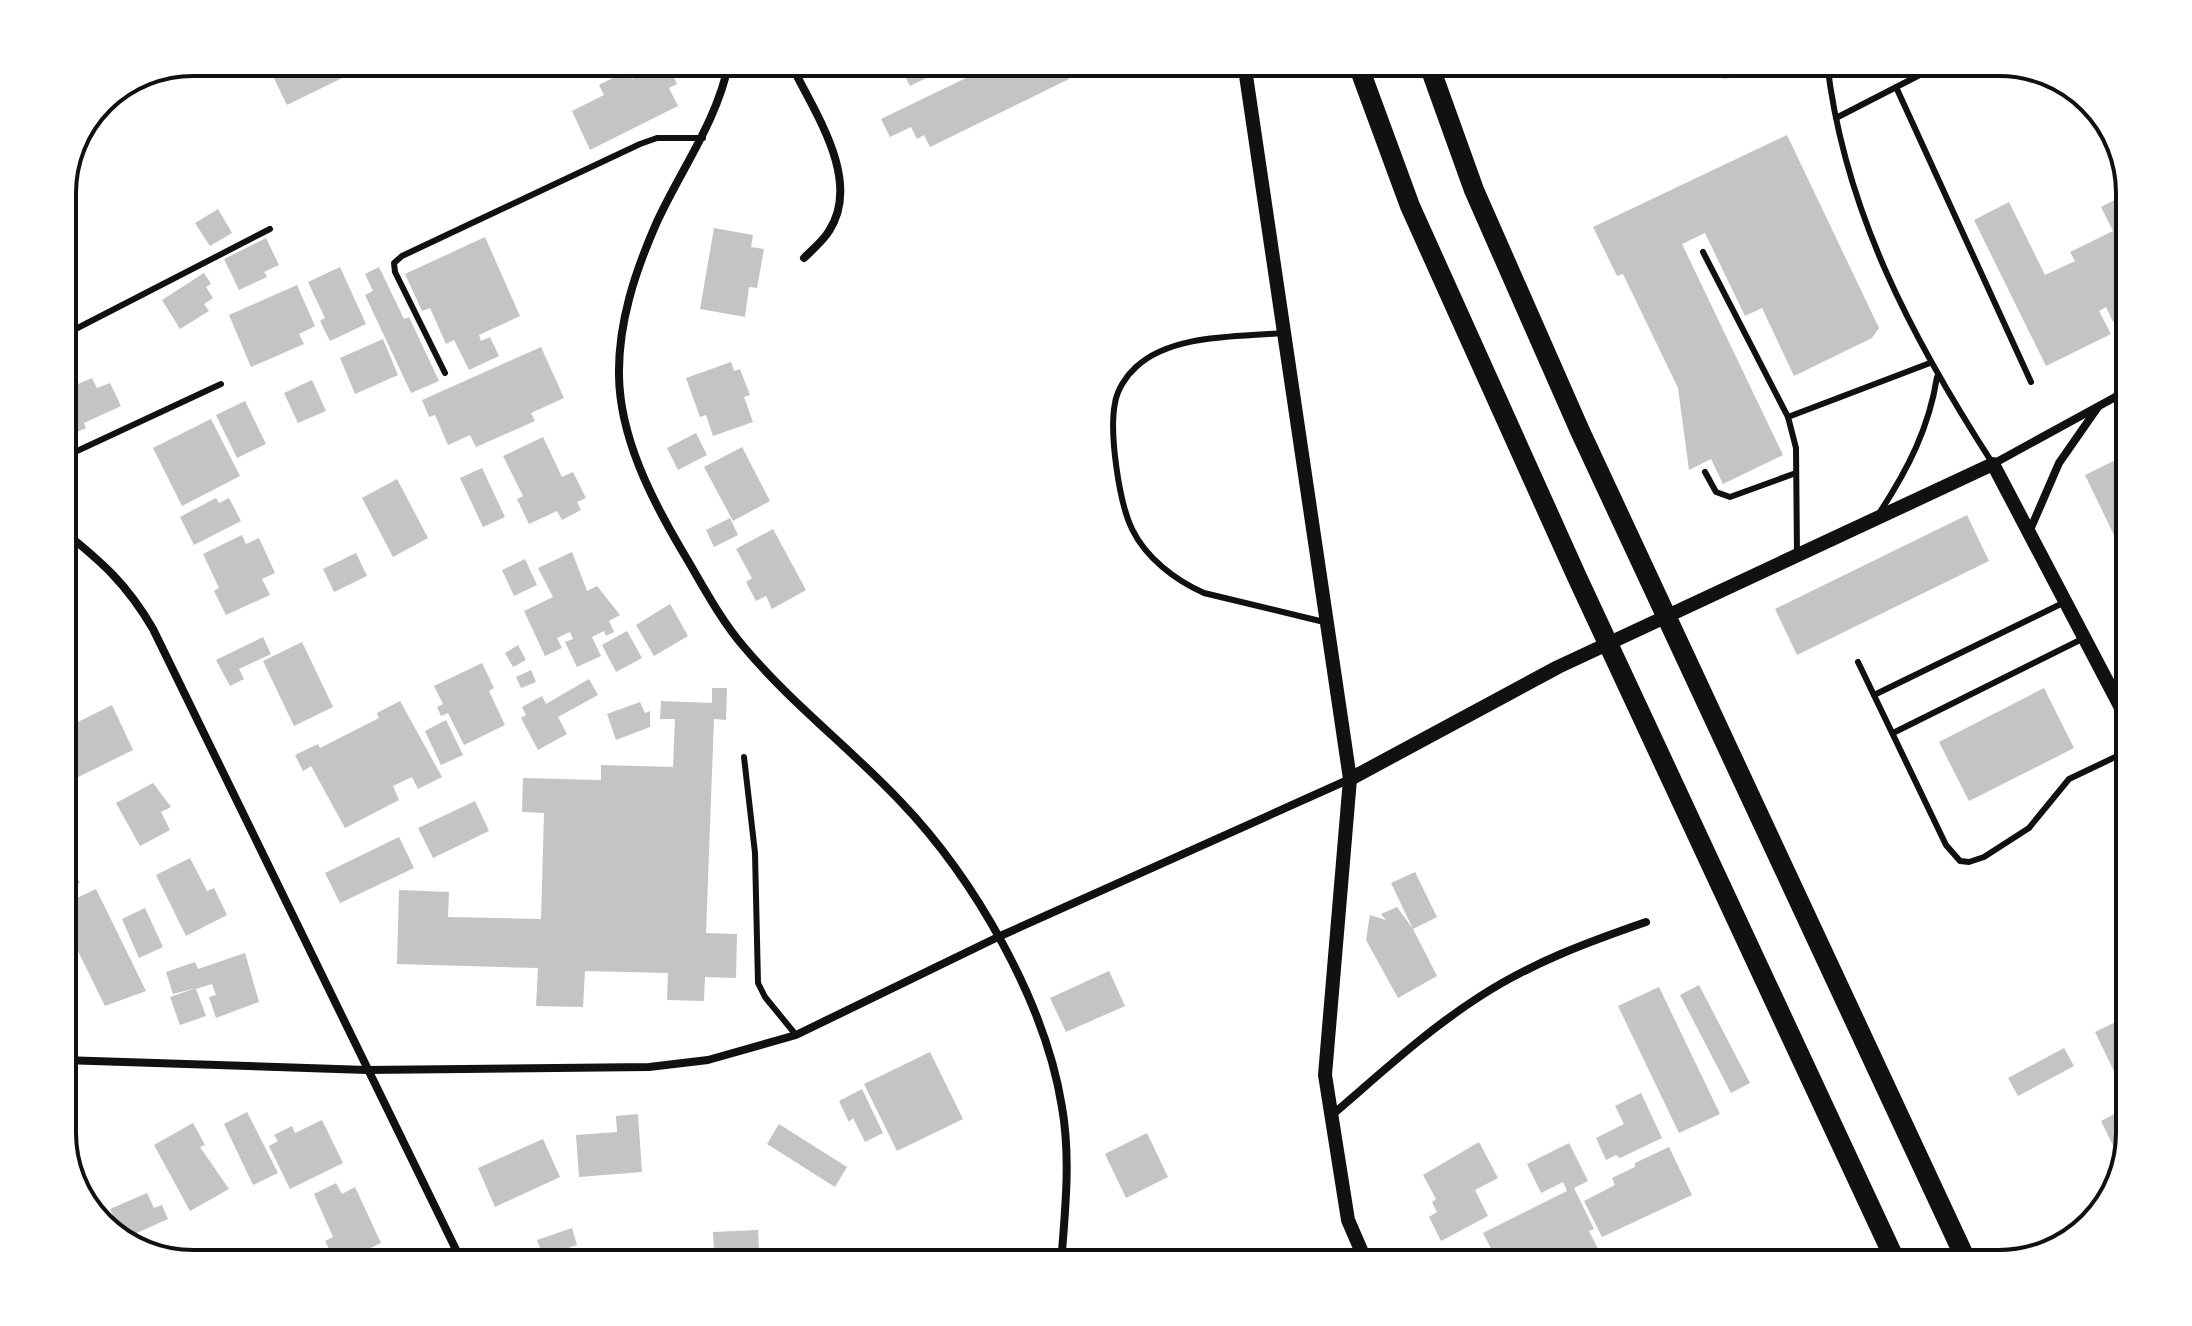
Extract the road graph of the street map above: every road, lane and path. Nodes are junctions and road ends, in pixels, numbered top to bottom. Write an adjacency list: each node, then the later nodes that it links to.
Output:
1 (726, 76): 10 (street)
2 (797, 76): 13 (street)
3 (1246, 76): 15 (street)
4 (1362, 76): 51 (main road)
5 (1433, 76): 52 (main road)
6 (1829, 76): 9 (lane)
7 (1918, 76): 8 (lane)
8 (1896, 87): 9 (lane); 19 (lane)
9 (1836, 118): 16 (lane)
10 (703, 138): 17 (lane); 43 (street)
11 (270, 229): 14 (lane)
12 (1703, 252): 23 (lane)
13 (804, 258)
14 (76, 329)
15 (1285, 333): 33 (street); 33 (lane)
16 (1930, 363): 18 (lane); 23 (lane)
17 (445, 373)
18 (1937, 377): 25 (lane); 28 (lane)
19 (2031, 382)
20 (221, 384): 24 (lane)
21 (2116, 396): 22 (street)
22 (2101, 403): 25 (street); 29 (street)
23 (1788, 417): 27 (lane)
24 (76, 451)
25 (1993, 464): 28 (street); 29 (street)
26 (1705, 472): 27 (lane)
27 (1796, 473): 31 (lane)
28 (1876, 518): 31 (street)
29 (2030, 530): 32 (street)
30 (76, 541): 46 (street)
31 (1797, 554): 41 (street)
32 (2066, 601): 34 (street); 36 (lane)
33 (1327, 623): 41 (street)
34 (2086, 638): 37 (street); 38 (lane)
35 (1858, 662): 36 (lane)
36 (1874, 695): 38 (lane)
37 (2116, 697)
38 (1893, 733): 40 (lane)
39 (744, 757): 44 (lane)
40 (2116, 757)
41 (1350, 779): 43 (street); 47 (street)
42 (1646, 922): 47 (street)
43 (998, 937): 44 (street); 49 (street)
44 (796, 1035): 46 (street)
45 (76, 1060): 46 (street)
46 (367, 1070): 48 (street)
47 (1331, 1116): 50 (street)
48 (456, 1250)
49 (1062, 1250)
50 (1358, 1250)
51 (1890, 1250)
52 (1961, 1250)

